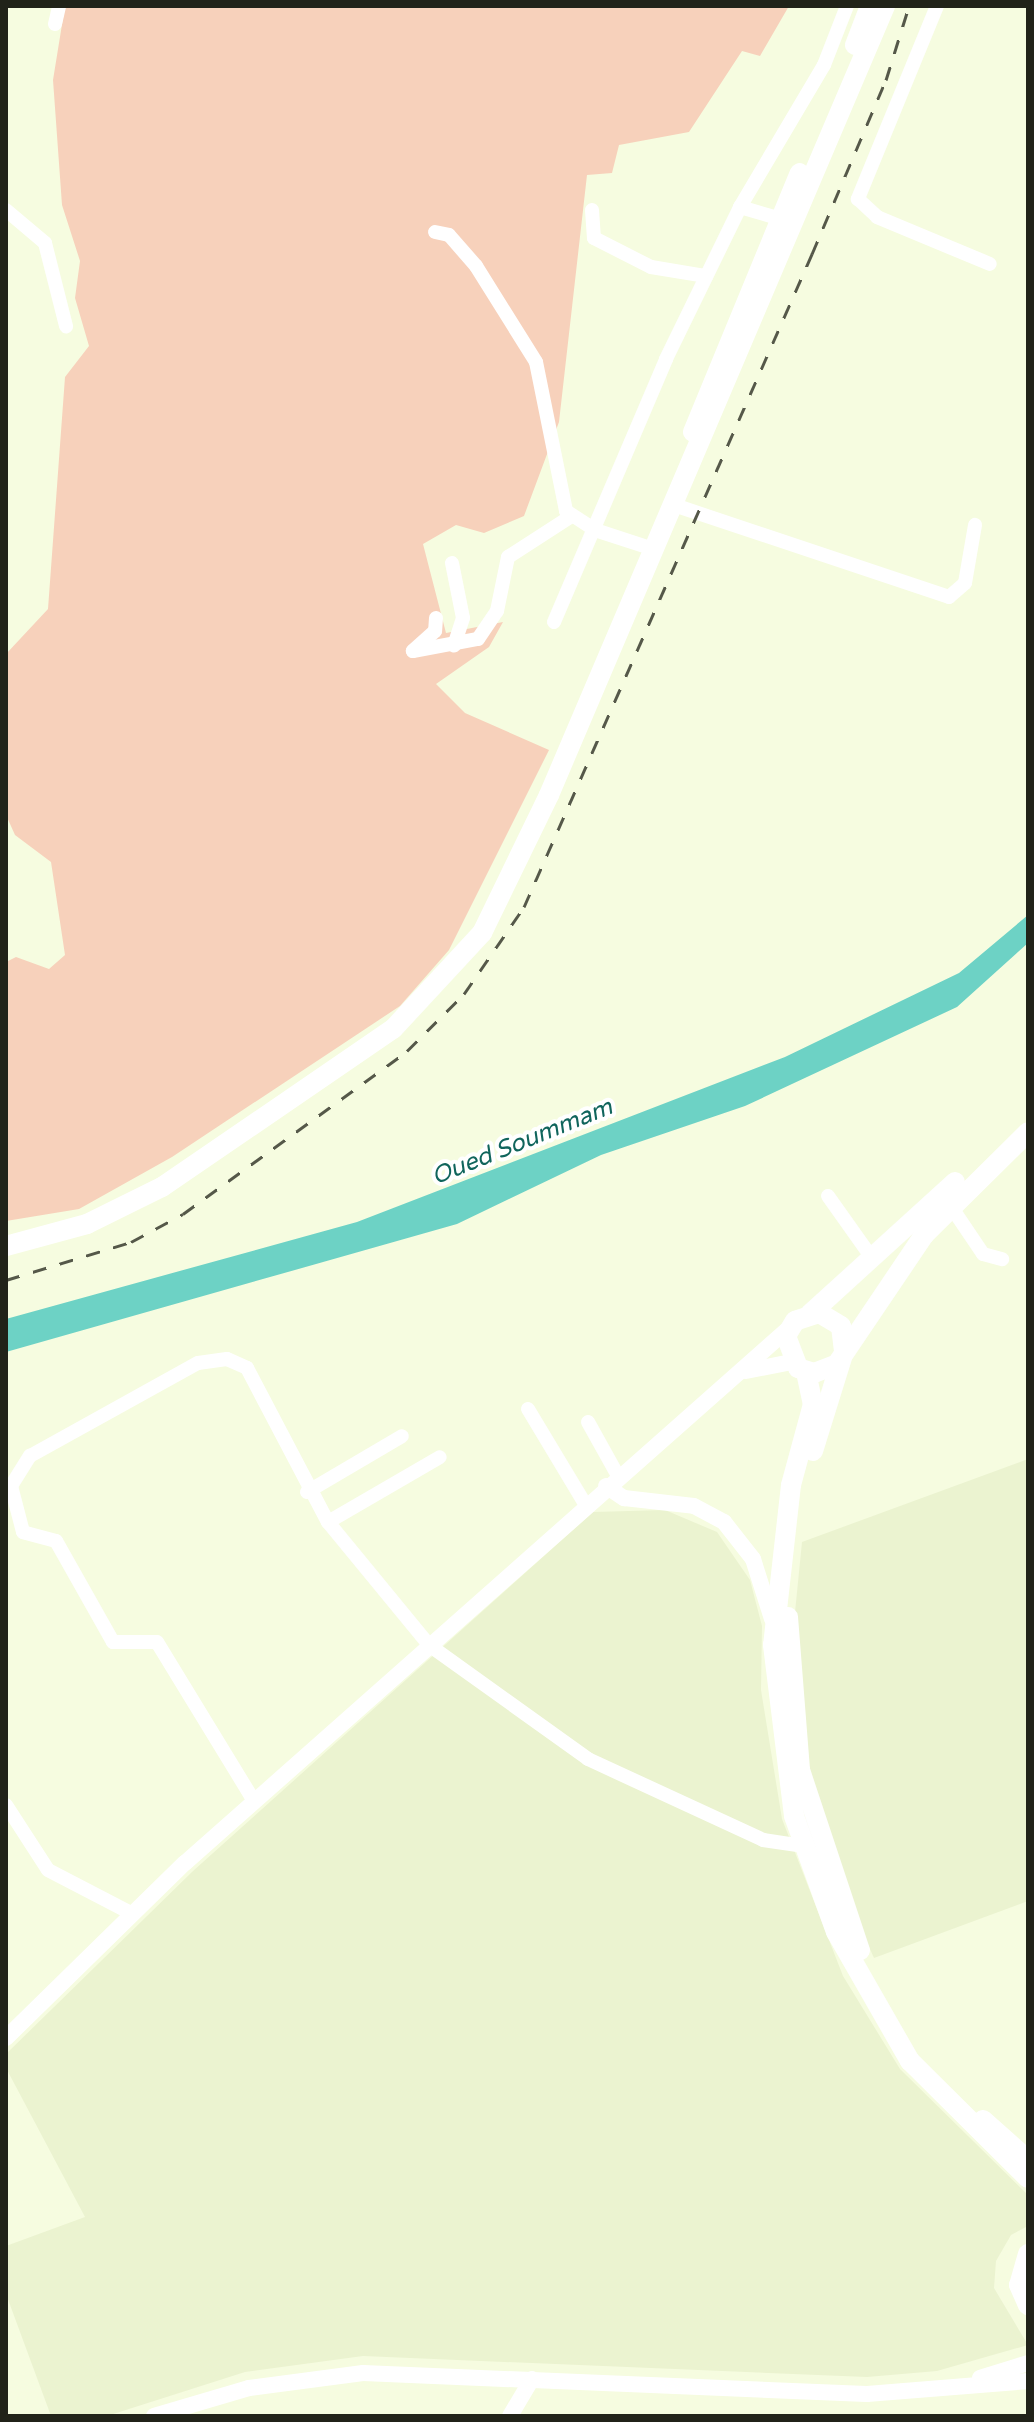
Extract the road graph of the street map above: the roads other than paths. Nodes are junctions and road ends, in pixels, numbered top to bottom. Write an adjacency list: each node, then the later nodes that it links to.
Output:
1 (59, 6): 6 (street)
2 (847, 6): 7 (street)
3 (870, 6): 10 (highway)
4 (885, 6): 15 (highway)
5 (937, 6): 12 (street)
6 (55, 24)
7 (740, 207): 10 (street); 13 (street)
8 (6, 210): 14 (street)
9 (592, 210): 13 (street)
10 (781, 219): 15 (highway)
11 (435, 232): 16 (street)
12 (990, 264)
13 (706, 276): 18 (street)
14 (66, 326)
15 (675, 495): 17 (street); 19 (highway)
16 (570, 517): 18 (street); 23 (street)
17 (975, 525)
18 (595, 530): 19 (street); 22 (street)
19 (653, 549): 28 (highway)
20 (452, 563): 23 (street)
21 (436, 618): 23 (street)
22 (554, 622)
23 (454, 646)
24 (1028, 1114): 29 (highway)
25 (1025, 1140): 27 (highway)
26 (828, 1196): 29 (street)
27 (950, 1205): 30 (street); 33 (highway)
28 (6, 1246)
29 (872, 1258): 31 (highway)
30 (1002, 1259)
31 (810, 1314): 32 (highway); 33 (highway)
32 (789, 1328): 34 (highway); 35 (main road)
33 (843, 1354): 34 (highway); 51 (highway)
34 (799, 1367): 35 (main road); 44 (highway)
35 (740, 1373): 40 (main road)
36 (528, 1409): 42 (street)
37 (588, 1422): 40 (street)
38 (402, 1436): 41 (street)
39 (440, 1457): 43 (street)
40 (612, 1481): 42 (main road); 44 (main road)
41 (307, 1492): 43 (street); 46 (street)
42 (585, 1504): 45 (main road)
43 (328, 1522): 45 (street)
44 (775, 1630): 48 (highway)
45 (429, 1645): 46 (main road); 48 (street)
46 (254, 1801): 49 (main road)
47 (6, 1805): 49 (street)
48 (803, 1846): 52 (highway)
49 (133, 1914): 50 (main road)
50 (6, 2038)
51 (1028, 2160)
52 (1028, 2178)
53 (1028, 2254): 54 (highway)
54 (1028, 2305)
55 (1028, 2363): 58 (main road)
56 (532, 2379): 58 (main road); 59 (main road); 61 (main road)
57 (1028, 2381): 58 (main road)
58 (940, 2388)
59 (185, 2411): 60 (main road)
60 (154, 2416)
61 (510, 2416)

